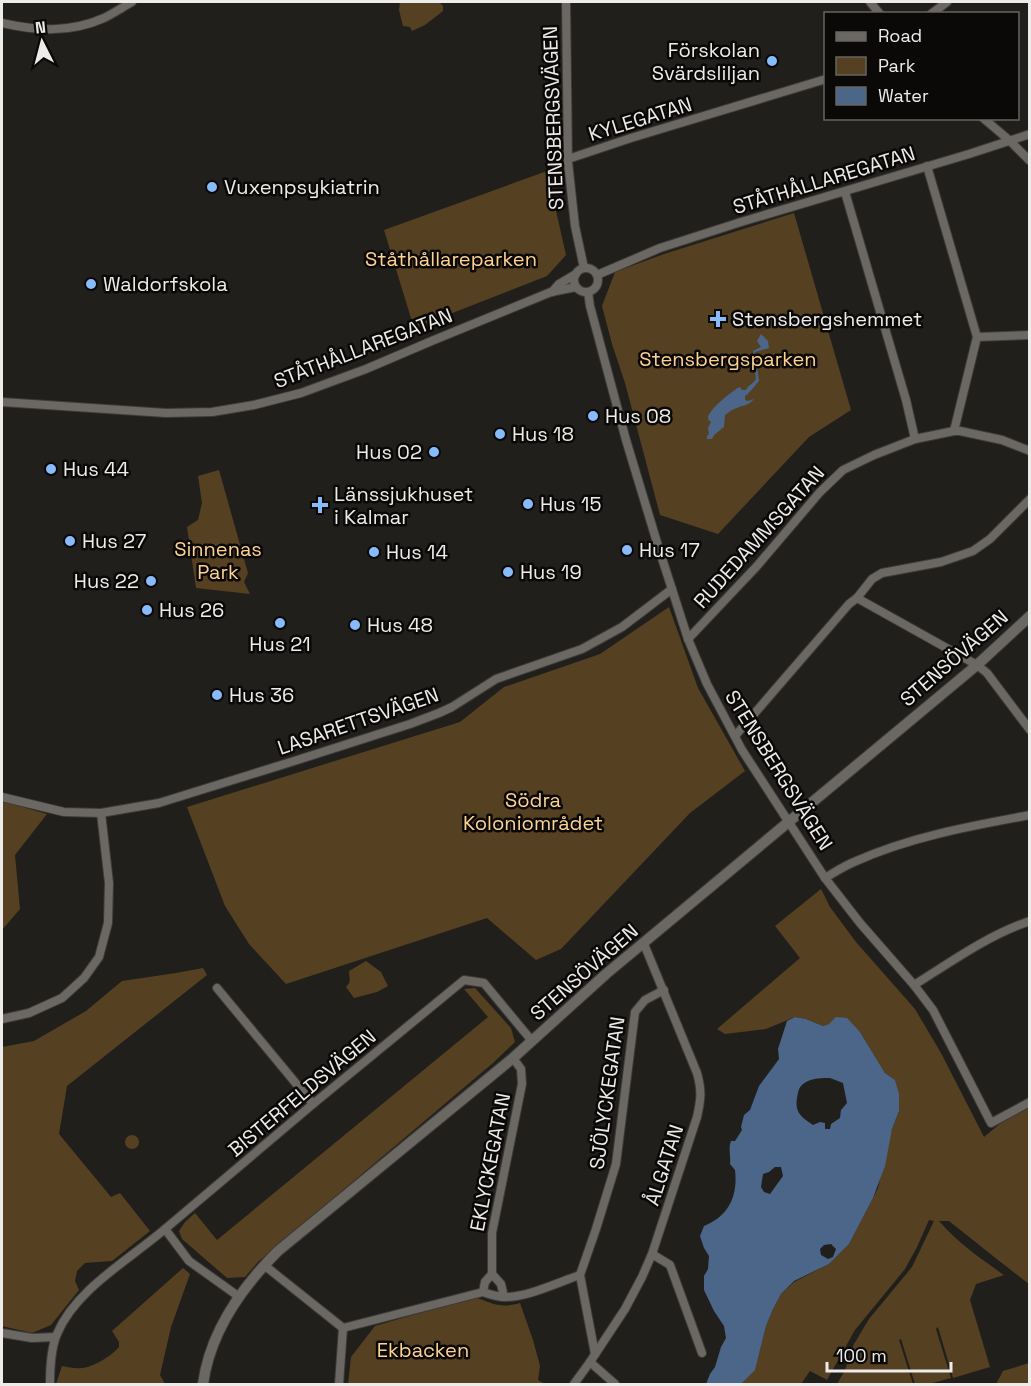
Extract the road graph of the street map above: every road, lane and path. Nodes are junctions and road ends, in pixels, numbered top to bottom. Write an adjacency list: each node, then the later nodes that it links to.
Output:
1 (132, 2): 5 (street)
2 (566, 2): 10 (street, STENSBERGSVÄGEN)
3 (947, 2): 4 (street)
4 (934, 12)
5 (2, 23)
6 (824, 79): 10 (street, KYLEGATAN)
7 (985, 120): 9 (street)
8 (1029, 134): 9 (street, STÅTHÅLLAREGATAN)
9 (1010, 140): 11 (street); 12 (street, STÅTHÅLLAREGATAN)
10 (568, 159): 14 (street, STENSBERGSVÄGEN)
11 (1029, 161)
12 (927, 166): 13 (street, STÅTHÅLLAREGATAN); 21 (street)
13 (845, 192): 16 (street, STÅTHÅLLAREGATAN); 24 (street)
14 (584, 268): 15 (street, STÅTHÅLLAREGATAN); 16 (street)
15 (576, 274): 17 (street); 18 (street, STÅTHÅLLAREGATAN)
16 (597, 275): 19 (street)
17 (576, 287): 18 (street, STÅTHÅLLAREGATAN); 19 (street)
18 (551, 292): 22 (street, STÅTHÅLLAREGATAN)
19 (588, 292): 27 (street, STENSBERGSVÄGEN)
20 (1029, 334): 21 (street)
21 (977, 337): 23 (street)
22 (2, 402)
23 (954, 431): 24 (street, RUDEDAMMSGATAN); 25 (street, RUDEDAMMSGATAN)
24 (915, 439): 30 (street, RUDEDAMMSGATAN)
25 (1029, 451)
26 (1029, 499): 28 (street)
27 (672, 590): 30 (street, STENSBERGSVÄGEN); 35 (street, LASARETTSVÄGEN)
28 (857, 598): 31 (street); 33 (street)
29 (1029, 616): 31 (street, STENSÖVÄGEN)
30 (688, 639): 33 (street, STENSBERGSVÄGEN)
31 (976, 665): 32 (street); 37 (street, STENSÖVÄGEN)
32 (1029, 730)
33 (735, 736): 37 (street, STENSBERGSVÄGEN)
34 (2, 797): 35 (street, LASARETTSVÄGEN)
35 (101, 813): 44 (street)
36 (1029, 815): 38 (street)
37 (789, 822): 38 (street, STENSBERGSVÄGEN); 40 (street, STENSÖVÄGEN)
38 (825, 878): 41 (street, STENSBERGSVÄGEN)
39 (1029, 921): 41 (street)
40 (644, 944): 43 (street, ÅLGATAN); 45 (street, STENSÖVÄGEN)
41 (914, 985): 47 (street, STENSBERGSVÄGEN)
42 (217, 988): 48 (street)
43 (664, 990): 50 (street, ÅLGATAN); 53 (street, SJÖLYCKEGATAN)
44 (2, 1019)
45 (532, 1041): 46 (street, STENSÖVÄGEN); 48 (street, BISTERFELDSVÄGEN)
46 (513, 1058): 51 (street, STENSÖVÄGEN); 52 (street, EKLYCKEGATAN)
47 (1029, 1102)
48 (313, 1104): 49 (street, BISTERFELDSVÄGEN)
49 (165, 1229): 55 (street); 59 (street, BISTERFELDSVÄGEN)
50 (652, 1254): 60 (street); 61 (street, ÅLGATAN)
51 (264, 1265): 55 (street, STENSÖVÄGEN); 57 (street)
52 (492, 1274): 54 (street, EKLYCKEGATAN); 56 (street, EKLYCKEGATAN)
53 (580, 1275): 56 (street); 61 (street)
54 (483, 1292): 56 (street); 57 (street)
55 (238, 1296): 63 (street, STENSÖVÄGEN)
56 (504, 1297)
57 (343, 1328): 64 (street)
58 (2, 1333): 59 (street)
59 (56, 1337): 62 (street, BISTERFELDSVÄGEN)
60 (702, 1353)
61 (593, 1358): 65 (street, ÅLGATAN); 66 (street)
62 (50, 1384)
63 (203, 1384)
64 (339, 1384)
65 (574, 1384)
66 (615, 1384)

